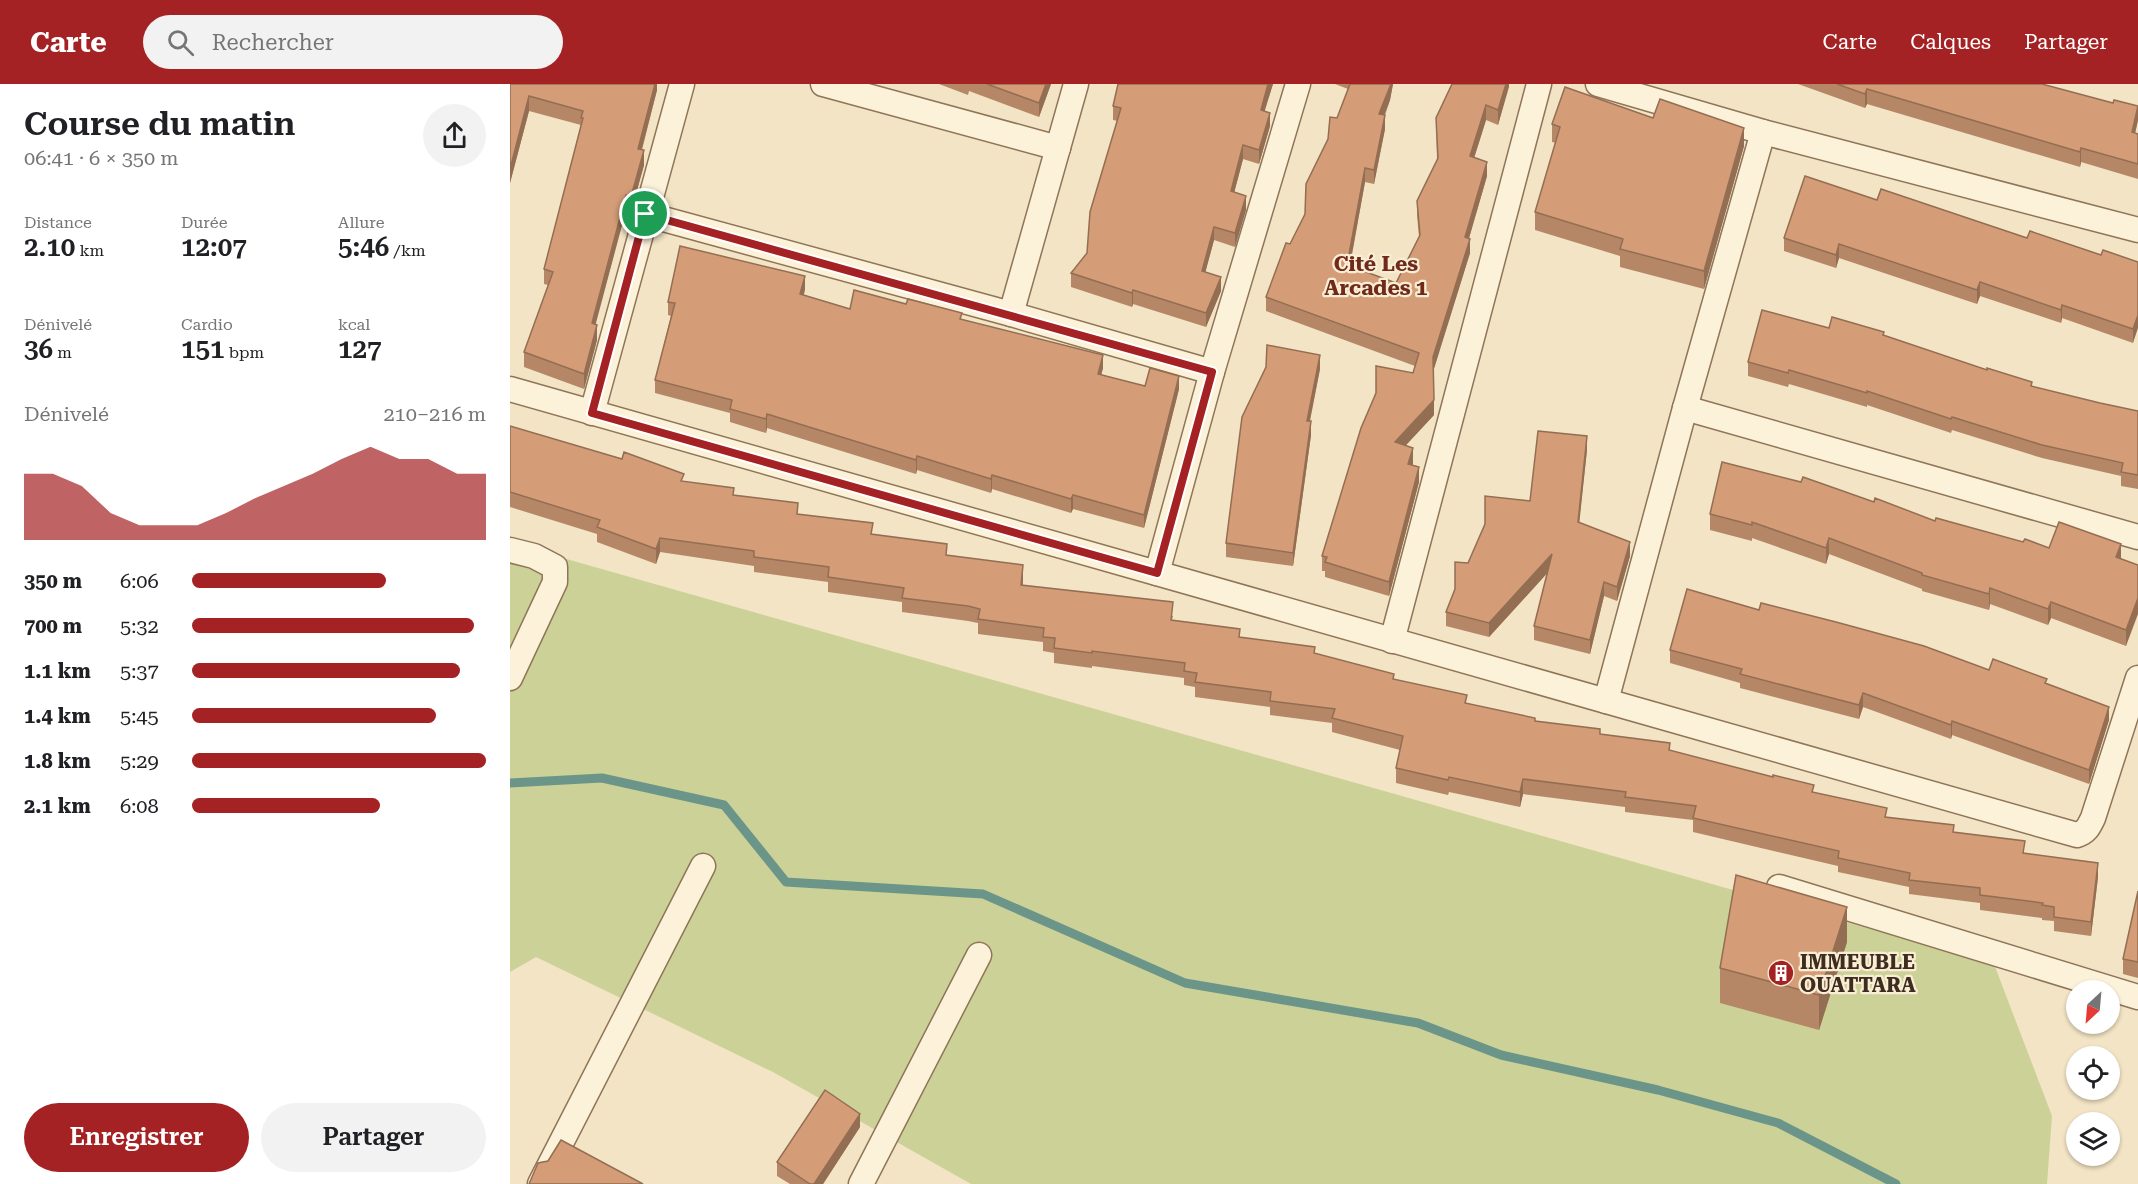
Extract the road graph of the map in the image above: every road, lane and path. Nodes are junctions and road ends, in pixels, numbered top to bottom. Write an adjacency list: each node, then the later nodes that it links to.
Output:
1 (682, 84): 9 (street)
2 (823, 84): 8 (street)
3 (1076, 84): 8 (street)
4 (1299, 84): 12 (street)
5 (1539, 84): 19 (street)
6 (1598, 84): 7 (street)
7 (1763, 132): 10 (street); 14 (street)
8 (1058, 148): 11 (street)
9 (645, 214): 11 (street); 15 (street)
10 (2138, 230)
11 (1011, 314): 12 (street)
12 (1212, 372): 18 (street)
13 (510, 389): 15 (street)
14 (1686, 408): 16 (street); 22 (street)
15 (592, 413): 18 (street)
16 (2138, 537)
17 (510, 550): 20 (street)
18 (1157, 573): 19 (street)
19 (1392, 641): 22 (street)
20 (510, 678)
21 (2138, 678): 22 (street)
22 (1606, 700)
23 (703, 866): 27 (street)
24 (1779, 887): 26 (street)
25 (979, 955): 28 (street)
26 (2138, 997)
27 (540, 1184)
28 (861, 1184)

